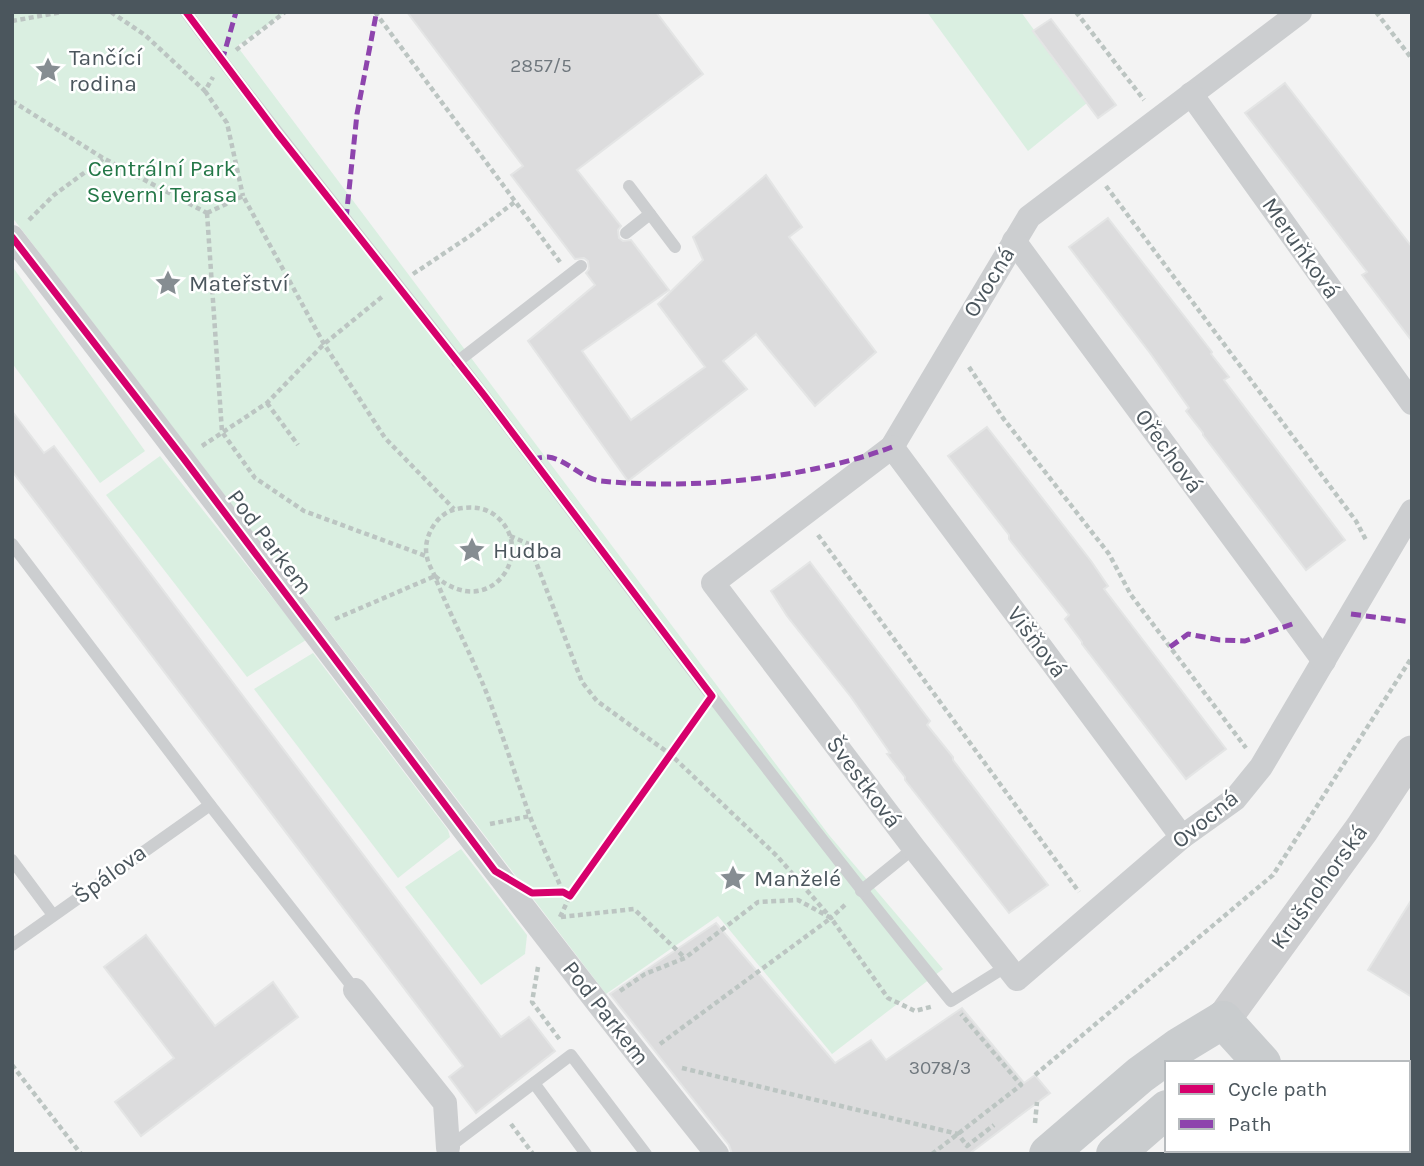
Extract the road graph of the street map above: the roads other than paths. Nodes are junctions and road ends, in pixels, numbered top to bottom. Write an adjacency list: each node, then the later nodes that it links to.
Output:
1 (186, 12): 11 (lane)
2 (1300, 12): 3 (street, Ovocná)
3 (1191, 94): 8 (street, Ovocná); 12 (street, Meruňková)
4 (629, 186): 5 (lane)
5 (650, 215): 7 (lane); 9 (lane)
6 (17, 232): 36 (street, Pod Parkem)
7 (626, 233)
8 (1014, 241): 13 (street, Ovocná); 17 (street, Ořechová)
9 (675, 247)
10 (580, 266): 11 (lane)
11 (457, 362): 23 (lane)
12 (1412, 403)
13 (892, 447): 16 (street, Ovocná); 20 (street, Višňová)
14 (1412, 511): 17 (street, Ovocná)
15 (12, 544): 19 (lane)
16 (713, 583): 21 (street, Švestková)
17 (1324, 661): 20 (street, Ovocná)
18 (1412, 752): 28 (street, Krušnohorská)
19 (210, 805): 24 (lane, Špálova); 27 (lane)
20 (1182, 837): 26 (street, Ovocná)
21 (914, 848): 23 (lane); 26 (street, Švestková)
22 (12, 860): 24 (lane)
23 (861, 891): 26 (lane)
24 (53, 915): 25 (lane, Špálova)
25 (12, 945)
26 (1012, 973)
27 (355, 990): 33 (street)
28 (1223, 1020): 29 (main road, Krušnohorská); 30 (main road); 37 (main road, Krušnohorská)
29 (1200, 1061)
30 (1260, 1061)
31 (534, 1083): 33 (lane); 34 (lane); 35 (lane)
32 (1165, 1111): 38 (main road)
33 (444, 1151)
34 (586, 1154)
35 (646, 1154)
36 (717, 1154)
37 (1048, 1154)
38 (1115, 1154)

